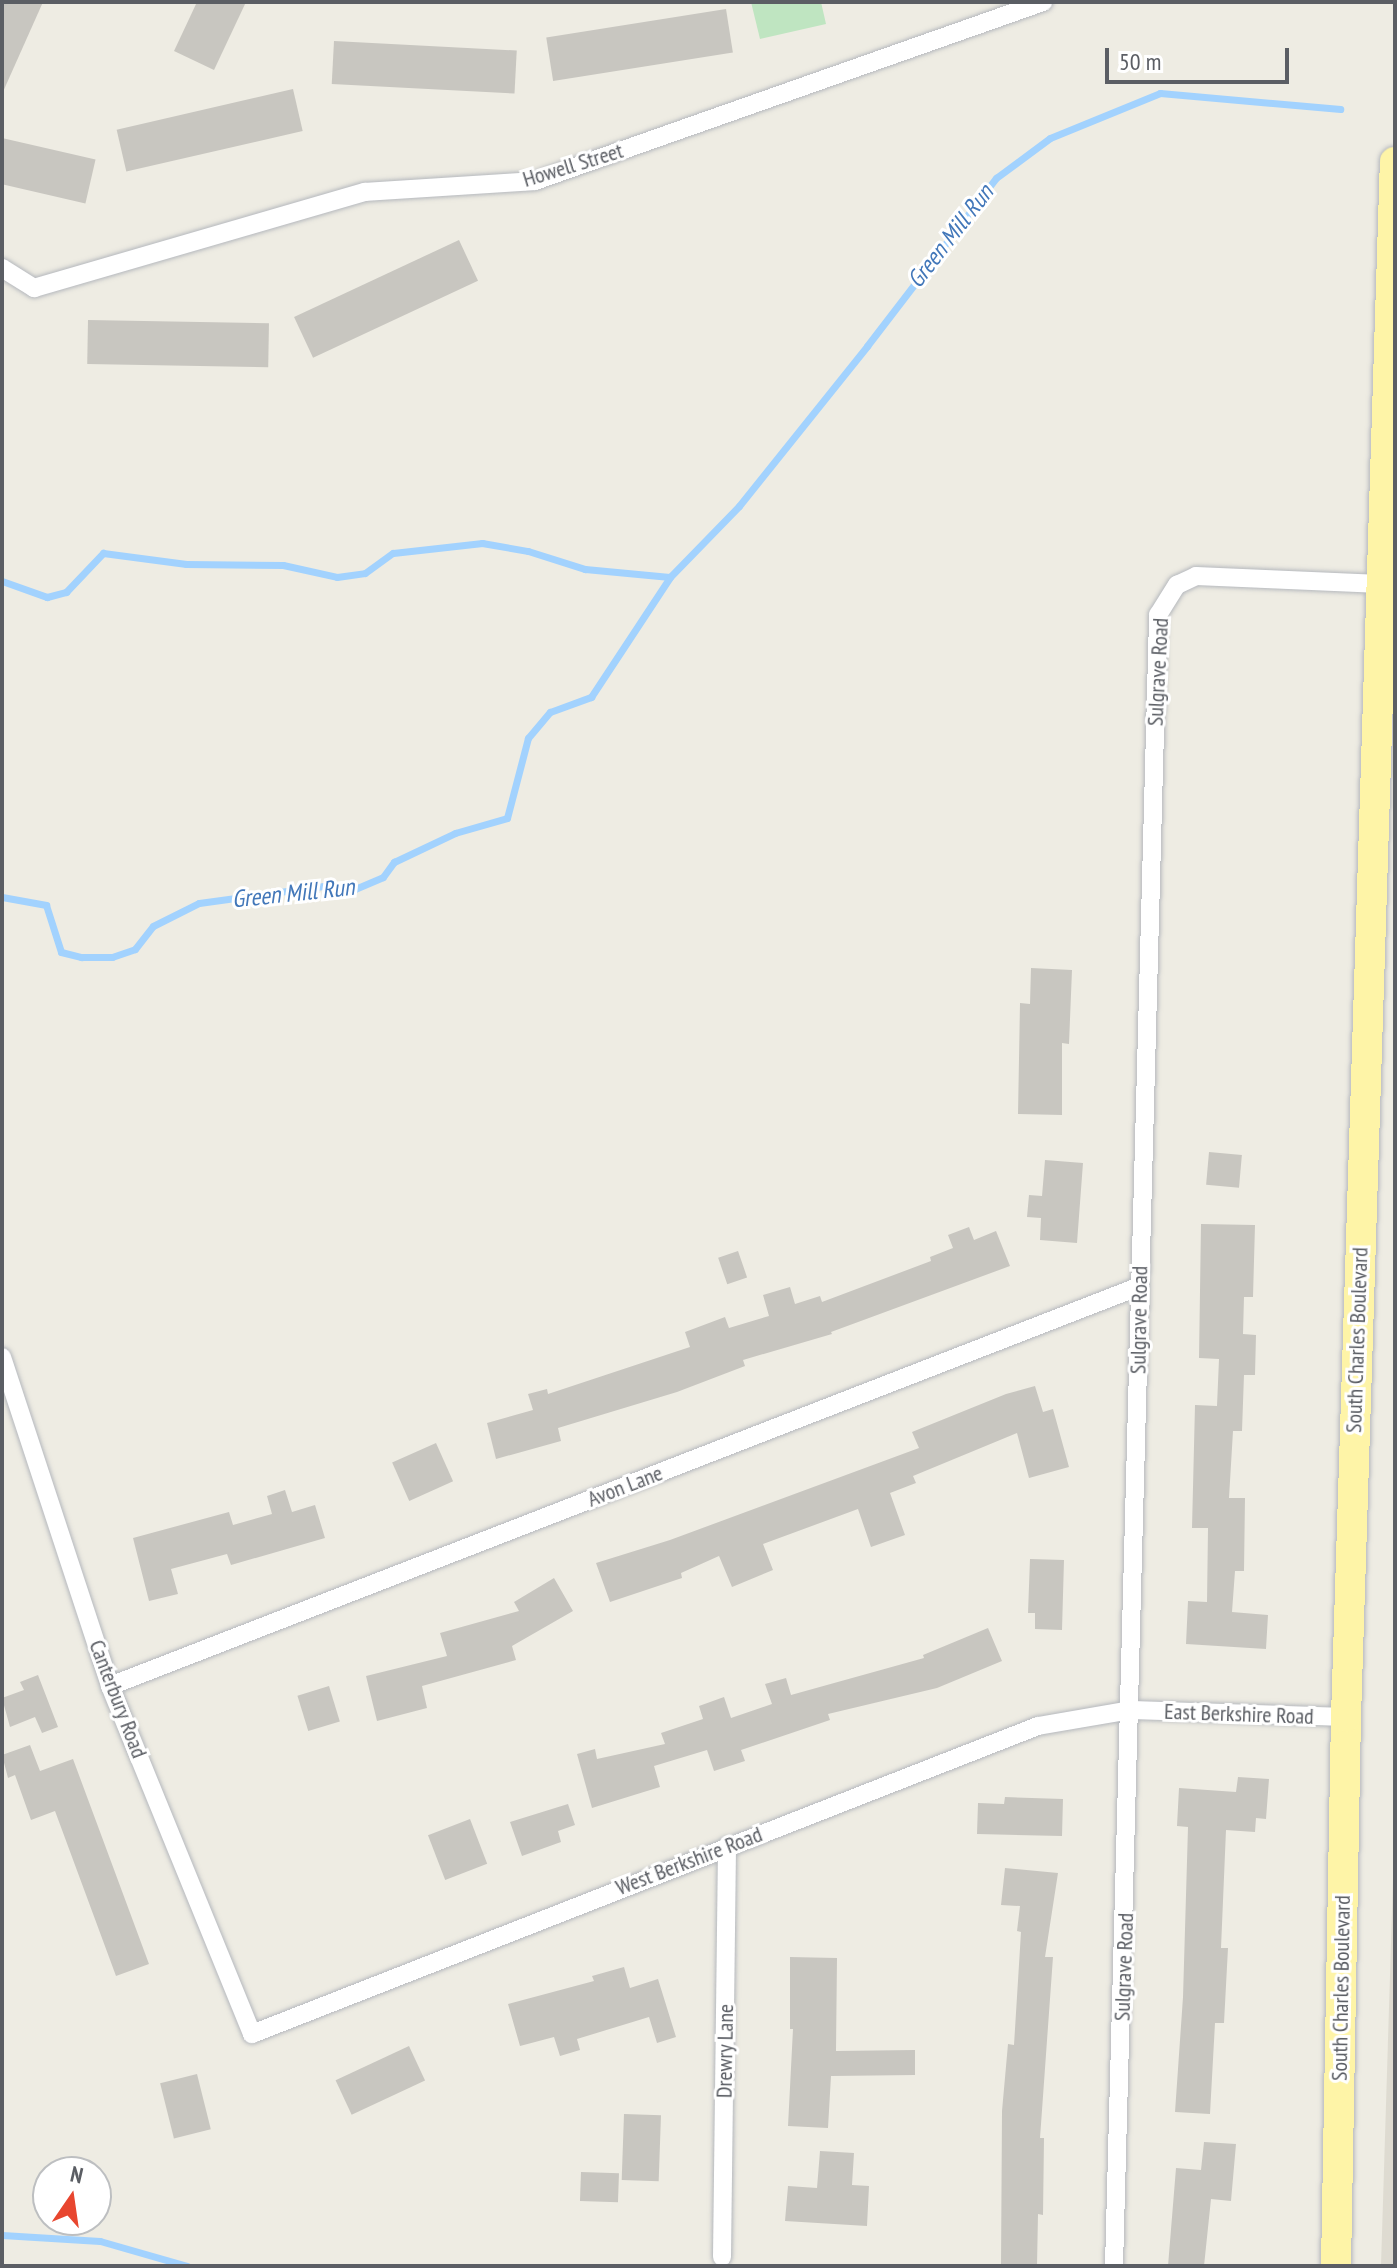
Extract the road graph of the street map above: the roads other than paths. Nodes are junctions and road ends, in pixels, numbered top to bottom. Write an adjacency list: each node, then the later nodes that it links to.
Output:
1 (1043, 2): 3 (street, Howell Street)
2 (1395, 162): 4 (main road, South Charles Boulevard)
3 (2, 268)
4 (1392, 415): 5 (main road, South Charles Boulevard)
5 (1381, 584): 6 (street, Sulgrave Road); 10 (main road, South Charles Boulevard)
6 (1140, 1286): 8 (street, Avon Lane); 9 (street, Sulgrave Road)
7 (2, 1357): 8 (street, Canterbury Road)
8 (110, 1686): 12 (street, Canterbury Road)
9 (1132, 1710): 10 (street, East Berkshire Road); 11 (street, West Berkshire Road); 14 (street, Sulgrave Road)
10 (1346, 1717): 15 (main road, South Charles Boulevard)
11 (727, 1846): 12 (street, West Berkshire Road); 13 (street, Drewry Lane)
12 (252, 2034)
13 (722, 2257)
14 (1114, 2266)
15 (1336, 2266)

